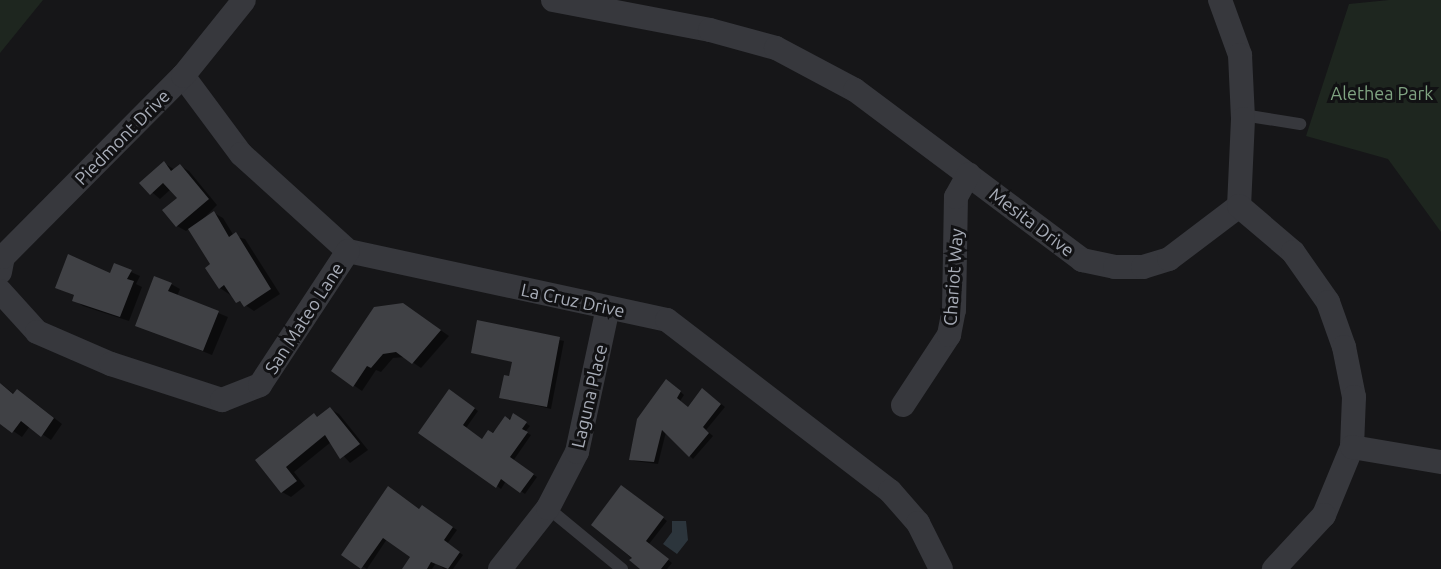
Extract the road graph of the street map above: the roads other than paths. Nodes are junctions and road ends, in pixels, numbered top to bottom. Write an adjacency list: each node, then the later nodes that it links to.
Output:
1 (244, 0): 4 (street, Piedmont Drive)
2 (553, 0): 7 (street, Mesita Drive)
3 (1220, 0): 5 (street)
4 (183, 76): 9 (street, La Cruz Drive); 10 (street, Piedmont Drive)
5 (1243, 116): 6 (lane); 8 (street)
6 (1300, 124)
7 (969, 174): 8 (street, Mesita Drive); 13 (street, Chariot Way)
8 (1239, 206): 14 (street)
9 (348, 251): 11 (street, San Mateo Lane); 12 (street, La Cruz Drive)
10 (0, 272)
11 (0, 291)
12 (608, 308): 16 (street, Laguna Place); 19 (street, La Cruz Drive)
13 (903, 405)
14 (1352, 447): 15 (street); 20 (street)
15 (1441, 462)
16 (548, 508): 17 (street, Laguna Place); 18 (lane)
17 (500, 569)
18 (622, 569)
19 (940, 569)
20 (1275, 569)

